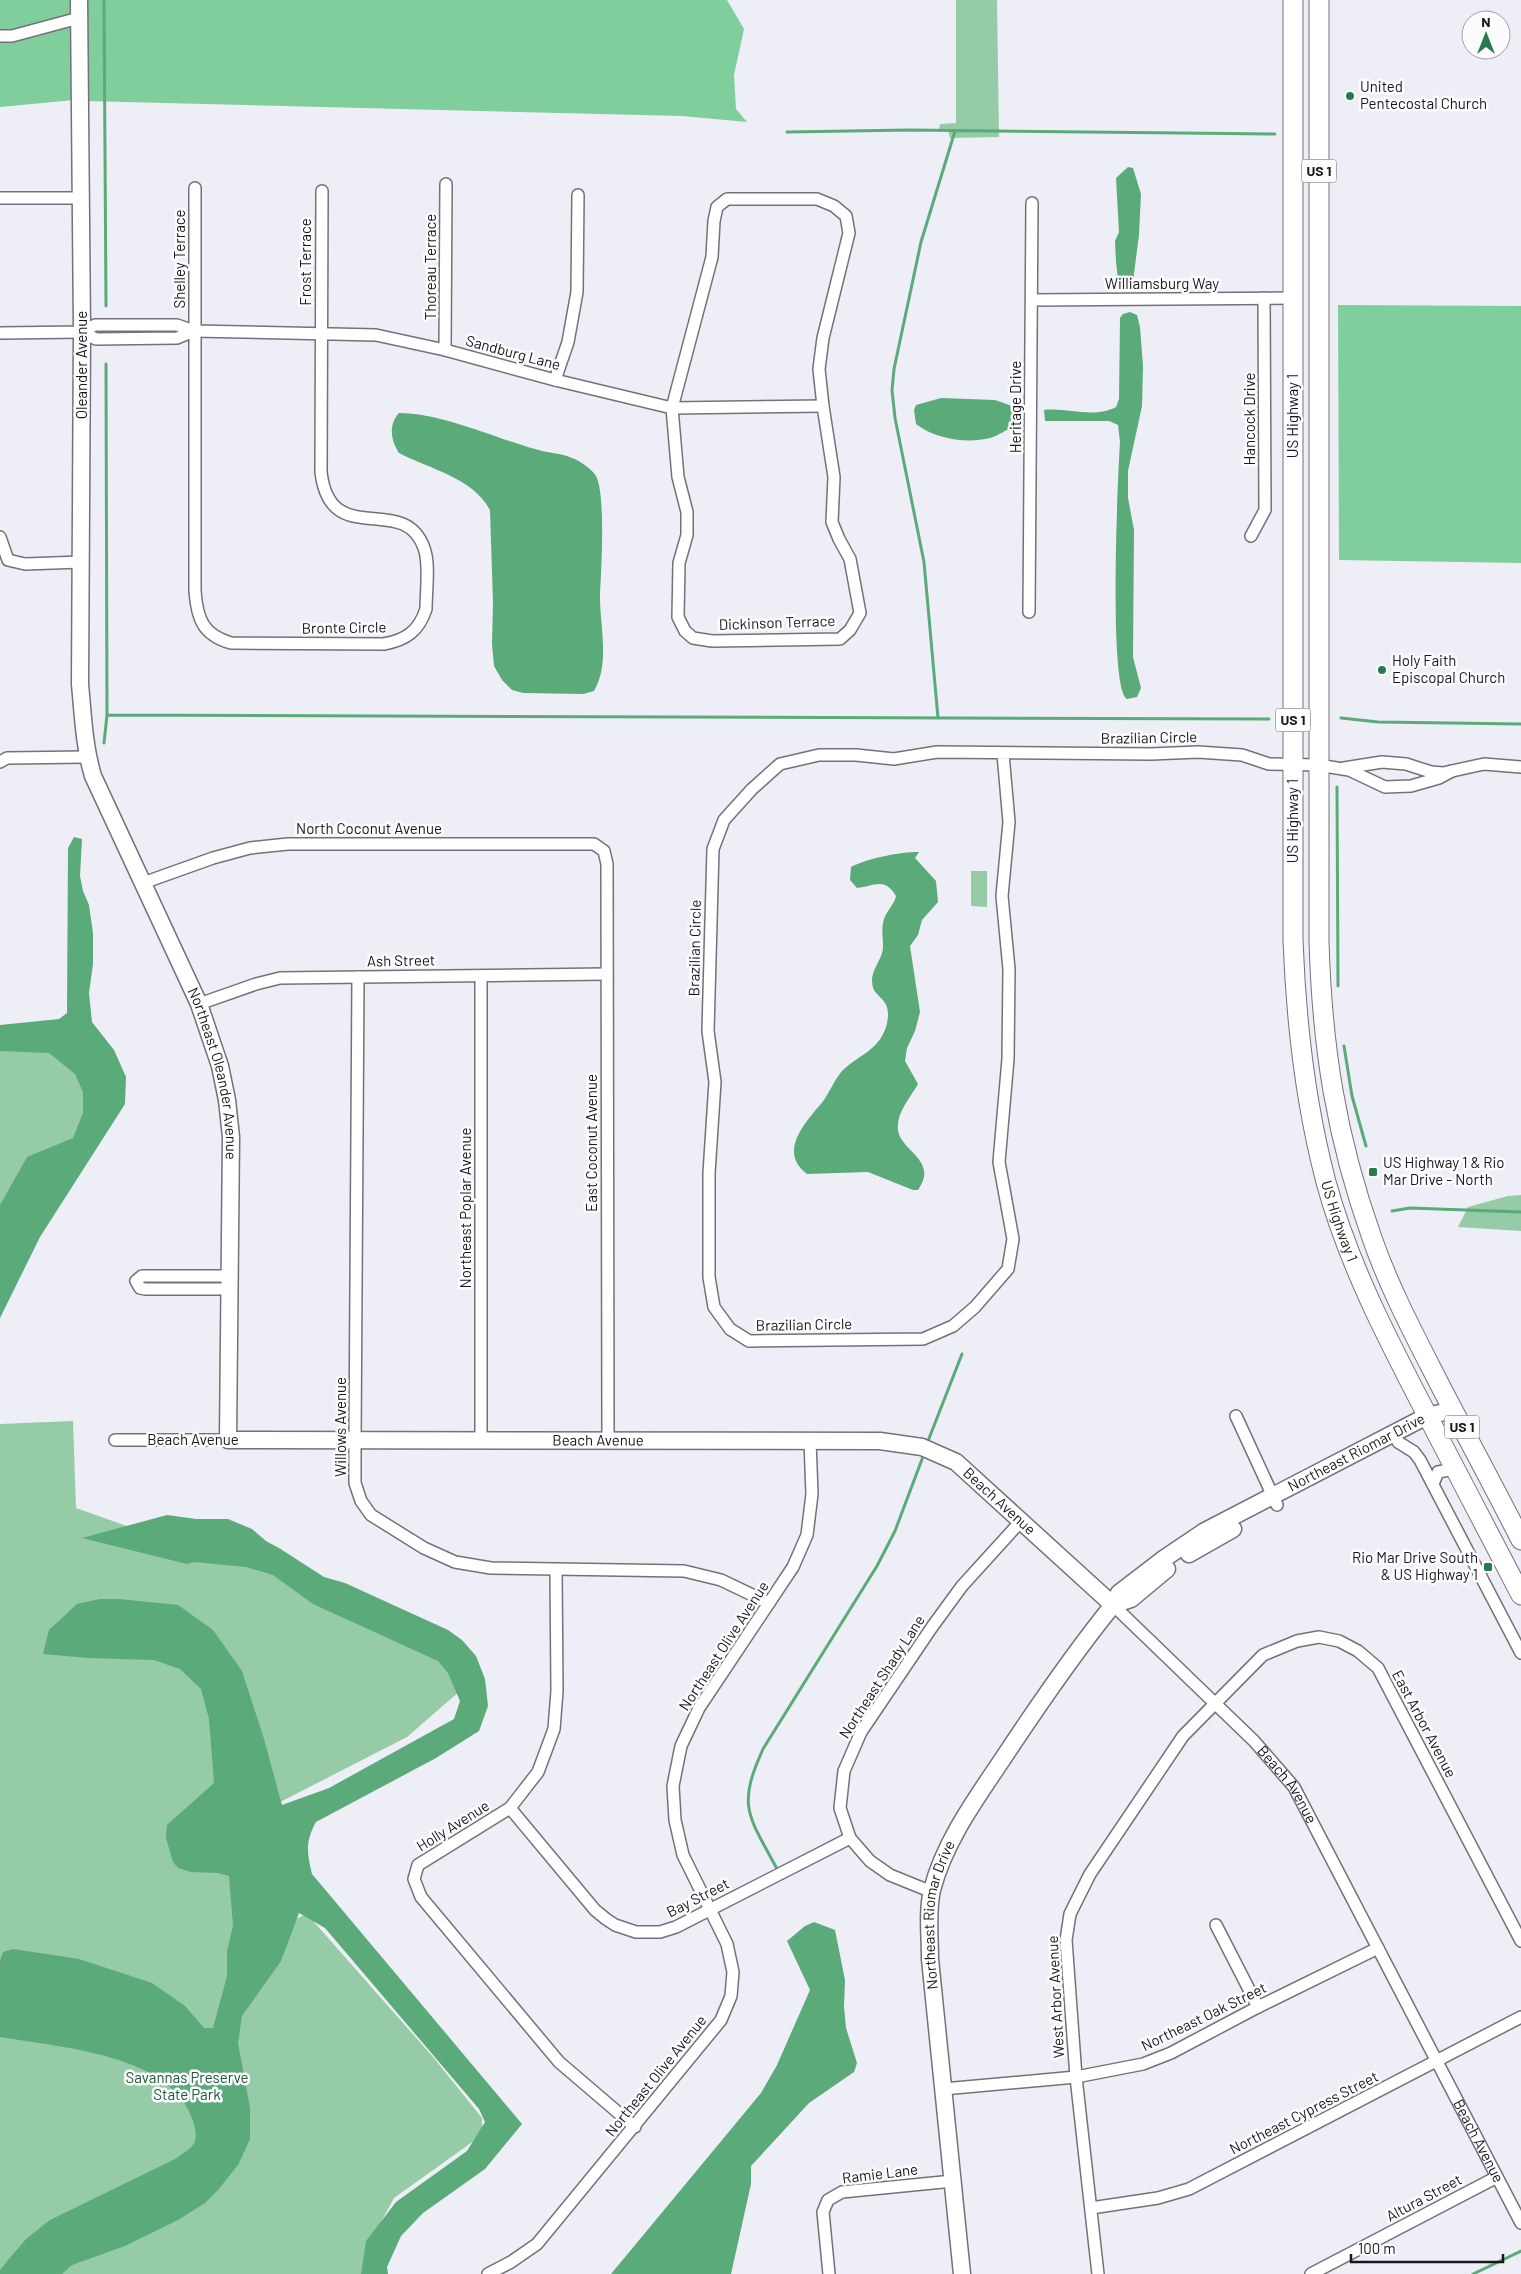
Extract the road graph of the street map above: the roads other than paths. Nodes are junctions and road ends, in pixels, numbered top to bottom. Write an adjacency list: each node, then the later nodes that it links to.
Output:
1 (79, 0): 4 (street, Oleander Avenue)
2 (1293, 0): 6 (main road); 15 (main road, US Highway 1 / US 1)
3 (1319, 0): 6 (main road, US Highway 1 / US 1)
4 (79, 18): 5 (street); 12 (street, Oleander Avenue)
5 (0, 36)
6 (1319, 45): 21 (main road, US Highway 1 / US 1)
7 (446, 184): 22 (street, Thoreau Terrace)
8 (195, 188): 17 (street, Shelley Terrace)
9 (322, 191): 20 (street, Frost Terrace)
10 (578, 196): 23 (street)
11 (0, 198): 12 (street)
12 (80, 198): 18 (street, Oleander Avenue)
13 (1032, 203): 16 (street, Heritage Drive)
14 (1264, 298): 15 (street, Williamsburg Way); 16 (street, Williamsburg Way); 27 (street, Hancock Drive)
15 (1293, 298): 21 (main road); 34 (main road, US Highway 1 / US 1)
16 (1032, 300): 29 (street, Heritage Drive)
17 (194, 331): 18 (street, Sandburg Lane); 20 (street, Sandburg Lane); 20 (street, Bronte Circle)
18 (82, 332): 19 (street, Sandburg Lane); 28 (street, Oleander Avenue)
19 (0, 333)
20 (321, 333): 22 (street, Sandburg Lane)
21 (1319, 342): 35 (main road, US Highway 1 / US 1)
22 (445, 350): 23 (street, Sandburg Lane)
23 (555, 380): 25 (street, Sandburg Lane)
24 (823, 406): 25 (street, Sandburg Lane); 25 (street, Dickinson Terrace); 25 (street, Dickinson Terrace)
25 (672, 408)
26 (0, 536): 28 (street)
27 (1251, 536)
28 (81, 562): 30 (street, Oleander Avenue)
29 (1030, 612)
30 (84, 731): 32 (street, Northeast Oleander Avenue)
31 (1003, 754): 31 (street, Brazilian Circle); 34 (street, Brazilian Circle)
32 (87, 757): 33 (street); 40 (street, Northeast Oleander Avenue)
33 (0, 762)
34 (1293, 765): 35 (street, Brazilian Circle); 48 (main road, US Highway 1 / US 1)
35 (1318, 765): 37 (street, Brazilian Circle); 46 (main road, US Highway 1 / US 1)
36 (1521, 767): 38 (street)
37 (1338, 769): 38 (street); 38 (street, Brazilian Circle)
38 (1452, 771)
39 (600, 847): 40 (street, North Coconut Avenue); 41 (street, East Coconut Avenue)
40 (143, 884): 44 (street, Northeast Oleander Avenue)
41 (606, 974): 42 (street, Ash Street); 53 (street, East Coconut Avenue)
42 (481, 976): 43 (street, Ash Street); 51 (street, Northeast Poplar Avenue)
43 (358, 977): 44 (street, Ash Street); 52 (street, Willows Avenue)
44 (199, 1004): 45 (street, Northeast Oleander Avenue)
45 (228, 1283): 45 (street); 50 (street, Northeast Oleander Avenue)
46 (1453, 1410): 48 (street, Northeast Riomar Drive); 60 (main road, US Highway 1 / US 1)
47 (1236, 1416): 58 (street)
48 (1430, 1421): 55 (street, Northeast Riomar Drive); 56 (main road, US Highway 1 / US 1); 58 (street, Northeast Riomar Drive)
49 (115, 1440): 50 (street, Beach Avenue)
50 (228, 1440): 52 (street, Beach Avenue)
51 (481, 1440): 52 (street, Beach Avenue); 53 (street, Beach Avenue)
52 (355, 1441): 61 (street, Willows Avenue)
53 (608, 1441): 54 (street, Beach Avenue)
54 (810, 1441): 59 (street, Beach Avenue); 63 (street, Northeast Olive Avenue)
55 (1398, 1442): 57 (street); 58 (street, Northeast Riomar Drive)
56 (1455, 1469): 57 (street); 62 (main road, US Highway 1 / US 1)
57 (1433, 1484): 65 (street)
58 (1275, 1501): 64 (street, Northeast Riomar Drive)
59 (1022, 1520): 64 (street, Beach Avenue); 68 (street, Northeast Shady Lane)
60 (1521, 1540)
61 (556, 1570): 63 (street, Willows Avenue); 67 (street, Holly Avenue)
62 (1521, 1595)
63 (769, 1603): 70 (street, Northeast Olive Avenue)
64 (1113, 1605): 66 (street, Beach Avenue); 69 (street, Northeast Riomar Drive)
65 (1521, 1652)
66 (1214, 1704): 72 (street, East Arbor Avenue); 73 (street, Beach Avenue); 77 (street, West Arbor Avenue)
67 (510, 1808): 70 (street, Bay Street); 79 (street, Holly Avenue)
68 (850, 1838): 69 (street, Northeast Shady Lane); 70 (street, Bay Street)
69 (932, 1892): 78 (street, Northeast Riomar Drive)
70 (710, 1910): 79 (street, Northeast Olive Avenue)
71 (1216, 1925): 74 (street)
72 (1521, 1941)
73 (1378, 1948): 74 (street, Northeast Oak Street); 76 (street, Beach Avenue)
74 (1258, 2007): 77 (street, Northeast Oak Street)
75 (1521, 2016): 76 (street, Northeast Cypress Street)
76 (1437, 2061): 80 (street, Beach Avenue); 82 (street, Northeast Cypress Street)
77 (1076, 2076): 78 (street, Northeast Oak Street); 82 (street, West Arbor Avenue)
78 (943, 2089): 81 (street, Northeast Riomar Drive)
79 (635, 2127): 84 (street, Northeast Olive Avenue)
80 (1497, 2177): 83 (street, Beach Avenue); 88 (street, Altura Street)
81 (952, 2181): 85 (street, Ramie Lane); 86 (street, Northeast Riomar Drive)
82 (1091, 2208): 87 (street, West Arbor Avenue)
83 (1521, 2223)
84 (488, 2274)
85 (829, 2274)
86 (962, 2274)
87 (1098, 2274)
88 (1311, 2274)

